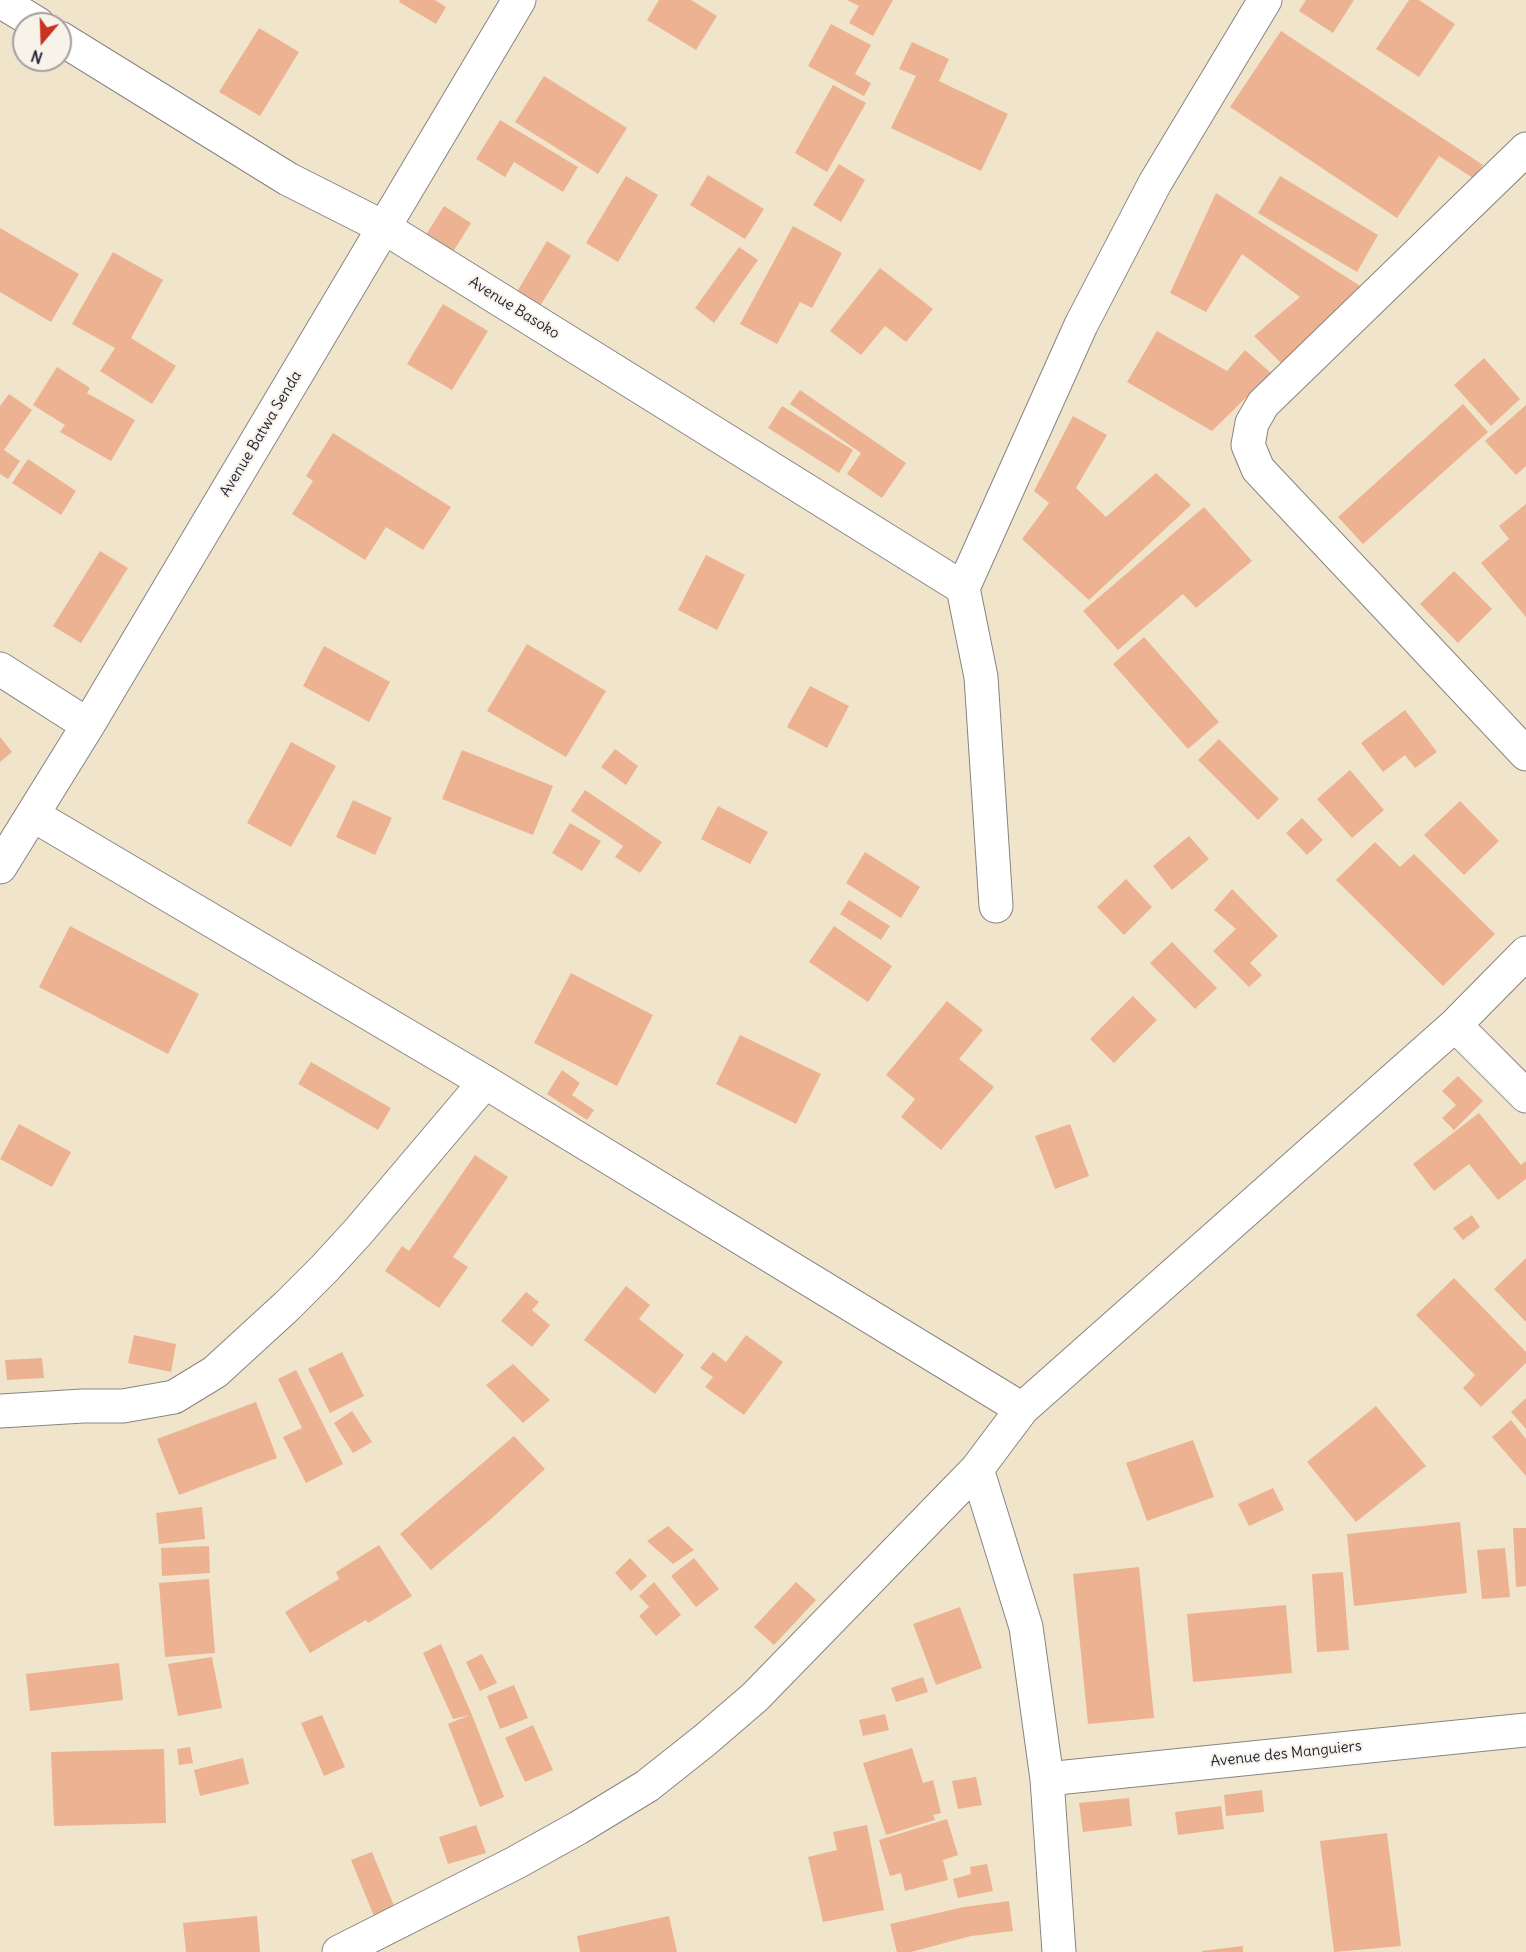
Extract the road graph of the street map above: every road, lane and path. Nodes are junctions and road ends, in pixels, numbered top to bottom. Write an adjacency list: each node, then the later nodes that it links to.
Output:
1 (519, 0): 7 (street, Avenue Batwa Senda)
2 (1265, 0): 8 (street)
3 (0, 1): 4 (street)
4 (18, 12)
5 (72, 45): 7 (street, Avenue Basoko)
6 (1526, 149): 11 (street)
7 (385, 228): 8 (street, Avenue Basoko); 10 (street, Avenue Batwa Senda)
8 (963, 588): 14 (street)
9 (0, 669): 10 (street)
10 (88, 725): 12 (street, Avenue Batwa Senda)
11 (1526, 754)
12 (33, 815): 13 (street, Avenue Batwa Senda); 17 (street)
13 (0, 867)
14 (996, 906)
15 (1526, 953): 16 (street)
16 (1455, 1025): 18 (street); 19 (street)
17 (485, 1082): 19 (street); 20 (street)
18 (1526, 1096)
19 (1022, 1409): 21 (street)
20 (0, 1410)
21 (977, 1469): 23 (street); 24 (street)
22 (1526, 1730): 23 (street, Avenue des Manguiers)
23 (1047, 1779): 25 (street)
24 (339, 1952)
25 (1059, 1952)

